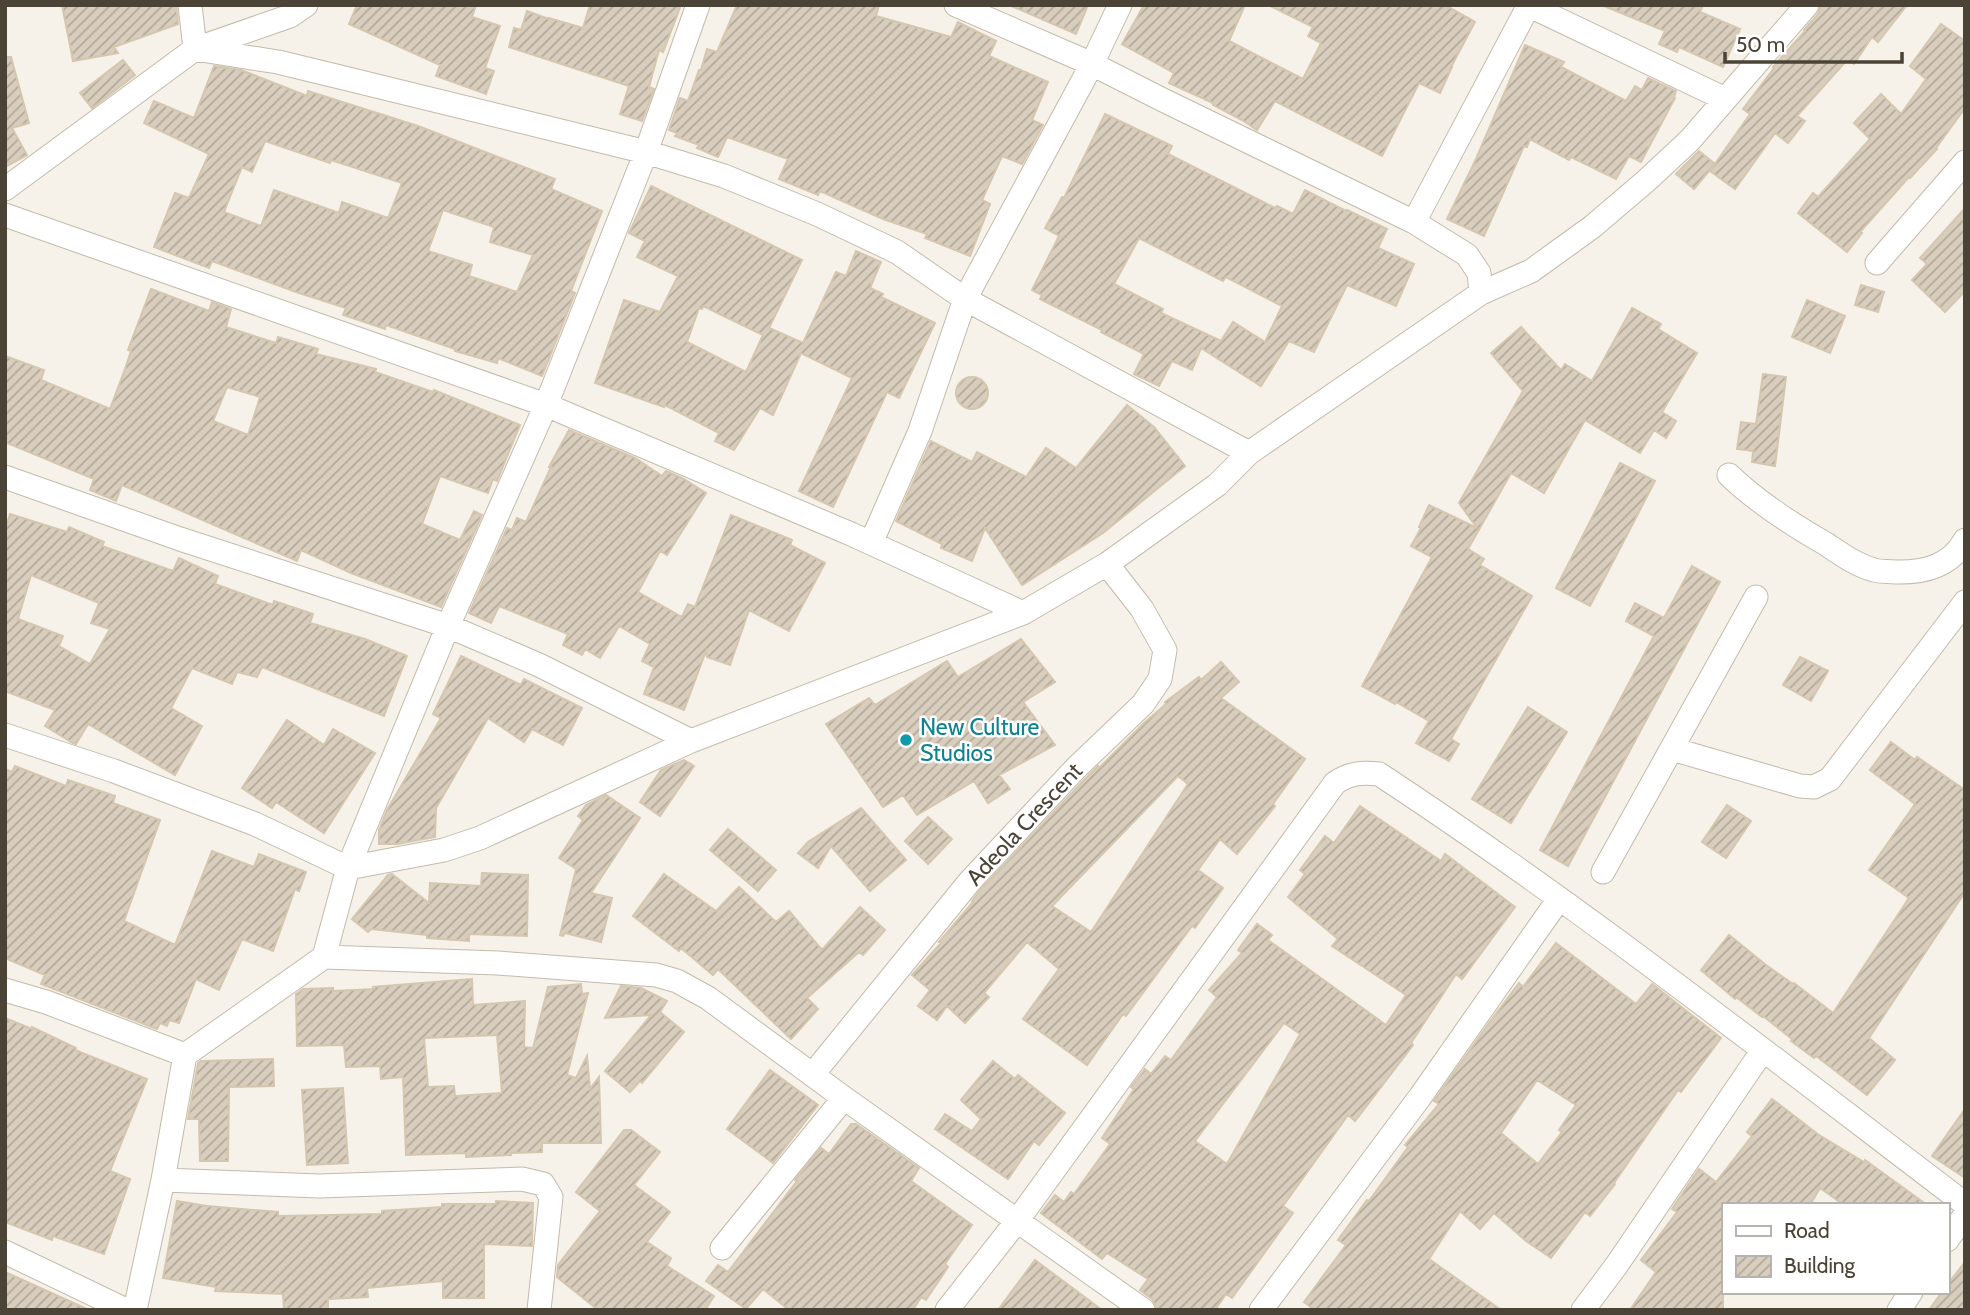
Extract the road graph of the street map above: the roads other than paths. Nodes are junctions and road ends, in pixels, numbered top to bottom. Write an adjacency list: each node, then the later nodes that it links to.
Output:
1 (190, 5): 8 (street)
2 (306, 5): 8 (street)
3 (698, 5): 11 (street)
4 (956, 5): 9 (street)
5 (1120, 5): 9 (street)
6 (1529, 5): 10 (street); 15 (street)
7 (1807, 5): 10 (street)
8 (195, 49): 11 (street); 13 (street)
9 (1092, 64): 15 (street); 18 (street)
10 (1725, 99): 17 (street)
11 (646, 152): 18 (street); 19 (street)
12 (1965, 162): 16 (street)
13 (5, 189)
14 (5, 215): 19 (street)
15 (1415, 222): 17 (street)
16 (1877, 263)
17 (1481, 293): 20 (street)
18 (965, 299): 20 (street); 24 (street)
19 (546, 405): 24 (street); 29 (street)
20 (1249, 453): 25 (street)
21 (1729, 475): 23 (street)
22 (5, 477): 29 (street)
23 (1965, 540)
24 (871, 543): 28 (street)
25 (1109, 566): 28 (street); 40 (street, Adeola Crescent)
26 (1756, 597): 32 (street)
27 (1965, 603): 32 (street)
28 (1023, 613): 31 (street)
29 (447, 626): 31 (street); 33 (street)
30 (5, 735): 33 (street)
31 (691, 741): 33 (street)
32 (1672, 749): 34 (street)
33 (348, 868): 36 (street)
34 (1603, 872)
35 (1559, 899): 38 (street); 45 (street); 55 (street)
36 (324, 957): 39 (street); 40 (street)
37 (5, 990): 39 (street)
38 (1763, 1050): 43 (street); 56 (street)
39 (185, 1055): 42 (street)
40 (813, 1074): 41 (street)
41 (844, 1098): 45 (street); 47 (street)
42 (163, 1180): 51 (street); 52 (street)
43 (1965, 1204)
44 (1965, 1215): 46 (street)
45 (1017, 1221): 53 (street); 54 (street)
46 (1949, 1237)
47 (722, 1248)
48 (5, 1252): 50 (street)
49 (1910, 1294): 57 (street)
50 (126, 1310)
51 (135, 1310)
52 (539, 1310)
53 (947, 1310)
54 (1143, 1310)
55 (1261, 1310)
56 (1583, 1310)
57 (1899, 1310)

